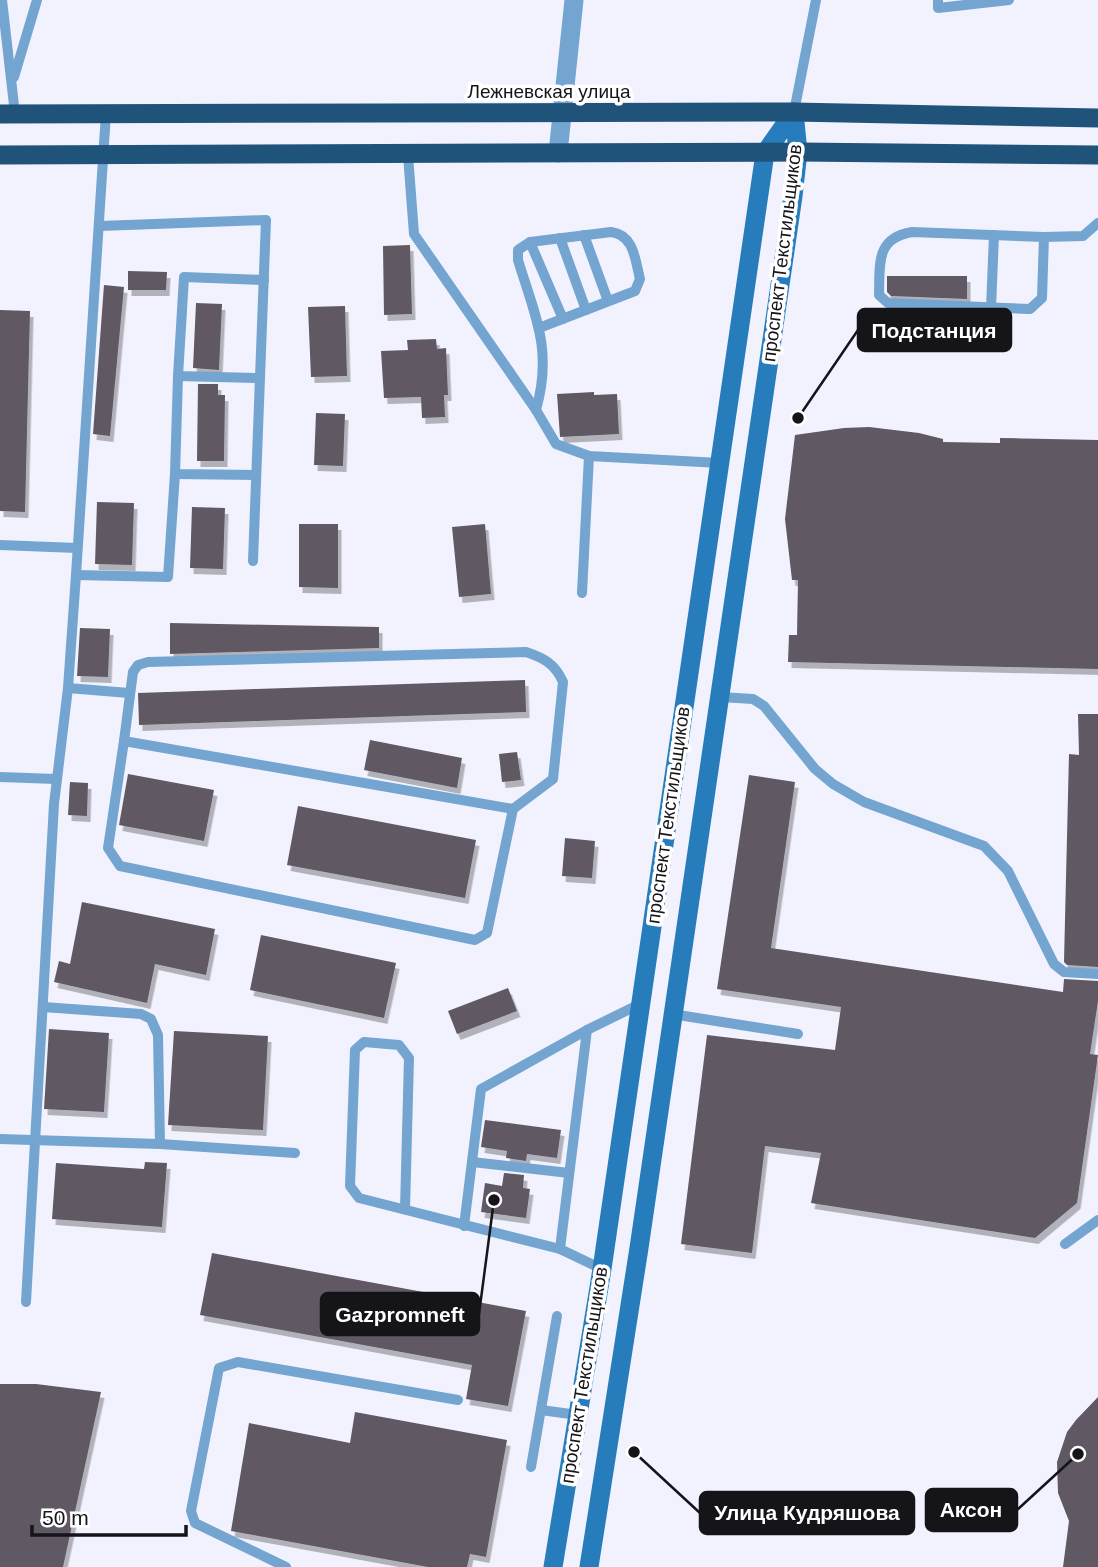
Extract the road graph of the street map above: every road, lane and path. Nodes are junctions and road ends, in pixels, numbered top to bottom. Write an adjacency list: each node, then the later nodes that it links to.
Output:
1 (2, 0): 8 (lane)
2 (37, 0): 8 (lane)
3 (573, 0): 12 (street)
4 (816, 0): 9 (lane)
5 (938, 0): 7 (lane)
6 (1009, 0): 7 (lane)
7 (983, 1)
8 (13, 82): 11 (lane)
9 (793, 112): 12 (highway, Лежневская улица); 13 (highway, Лежневская улица); 14 (main road, проспект Текстильщиков); 16 (main road, проспект Текстильщиков)
10 (106, 113): 11 (highway, Лежневская улица); 12 (highway, Лежневская улица); 17 (lane)
11 (8, 114)
12 (560, 114): 15 (street)
13 (1098, 118)
14 (798, 152): 16 (highway); 20 (highway); 48 (main road, проспект Текстильщиков)
15 (558, 153): 16 (highway); 19 (highway)
16 (765, 153): 38 (main road, проспект Текстильщиков)
17 (103, 154): 18 (highway); 19 (highway); 22 (lane)
18 (0, 155)
19 (408, 155): 36 (lane)
20 (1098, 155)
21 (1098, 223): 25 (lane)
22 (100, 226): 28 (lane); 42 (lane)
23 (584, 235): 26 (lane); 29 (lane); 29 (lane)
24 (994, 235): 25 (lane); 30 (lane); 30 (lane)
25 (1044, 237): 30 (lane)
26 (560, 238): 27 (lane); 31 (lane)
27 (530, 242): 32 (lane); 33 (lane)
28 (264, 280): 34 (lane); 35 (lane)
29 (608, 301): 31 (lane)
30 (991, 308)
31 (586, 310): 32 (lane)
32 (563, 319): 33 (lane)
33 (539, 328): 36 (lane)
34 (178, 376): 35 (lane); 39 (lane)
35 (259, 378): 40 (lane)
36 (536, 410): 37 (lane)
37 (589, 456): 38 (lane); 45 (lane)
38 (720, 463): 54 (main road, проспект Текстильщиков)
39 (175, 474): 40 (lane); 44 (lane)
40 (256, 475): 43 (lane)
41 (0, 545): 42 (lane)
42 (77, 548): 44 (lane)
43 (253, 561)
44 (76, 575): 46 (lane)
45 (582, 593)
46 (68, 688): 47 (lane); 51 (lane)
47 (129, 693): 49 (lane); 52 (lane)
48 (720, 697): 53 (lane); 56 (main road, проспект Текстильщиков)
49 (124, 741): 52 (lane); 52 (lane)
50 (0, 777): 51 (lane)
51 (56, 779): 55 (lane)
52 (513, 808)
53 (1098, 974)
54 (640, 1004): 57 (lane); 70 (main road, проспект Текстильщиков)
55 (43, 1006): 60 (lane); 61 (lane)
56 (671, 1014): 58 (lane); 79 (main road, проспект Текстильщиков)
57 (587, 1030): 63 (lane); 64 (lane)
58 (798, 1034)
59 (0, 1139): 60 (lane)
60 (34, 1140): 61 (lane); 71 (lane)
61 (160, 1144): 62 (lane)
62 (295, 1153)
63 (472, 1162): 64 (lane); 67 (lane)
64 (569, 1173): 69 (lane)
65 (405, 1209): 65 (lane); 67 (lane)
66 (1098, 1220): 68 (lane)
67 (464, 1226): 69 (lane)
68 (1065, 1244)
69 (560, 1249): 70 (lane)
70 (602, 1269): 75 (main road, проспект Текстильщиков)
71 (26, 1302)
72 (557, 1316): 74 (lane)
73 (458, 1400): 77 (lane)
74 (541, 1410): 75 (lane); 76 (lane)
75 (578, 1415): 78 (main road, проспект Текстильщиков)
76 (531, 1467)
77 (286, 1567)
78 (553, 1567)
79 (589, 1567)

